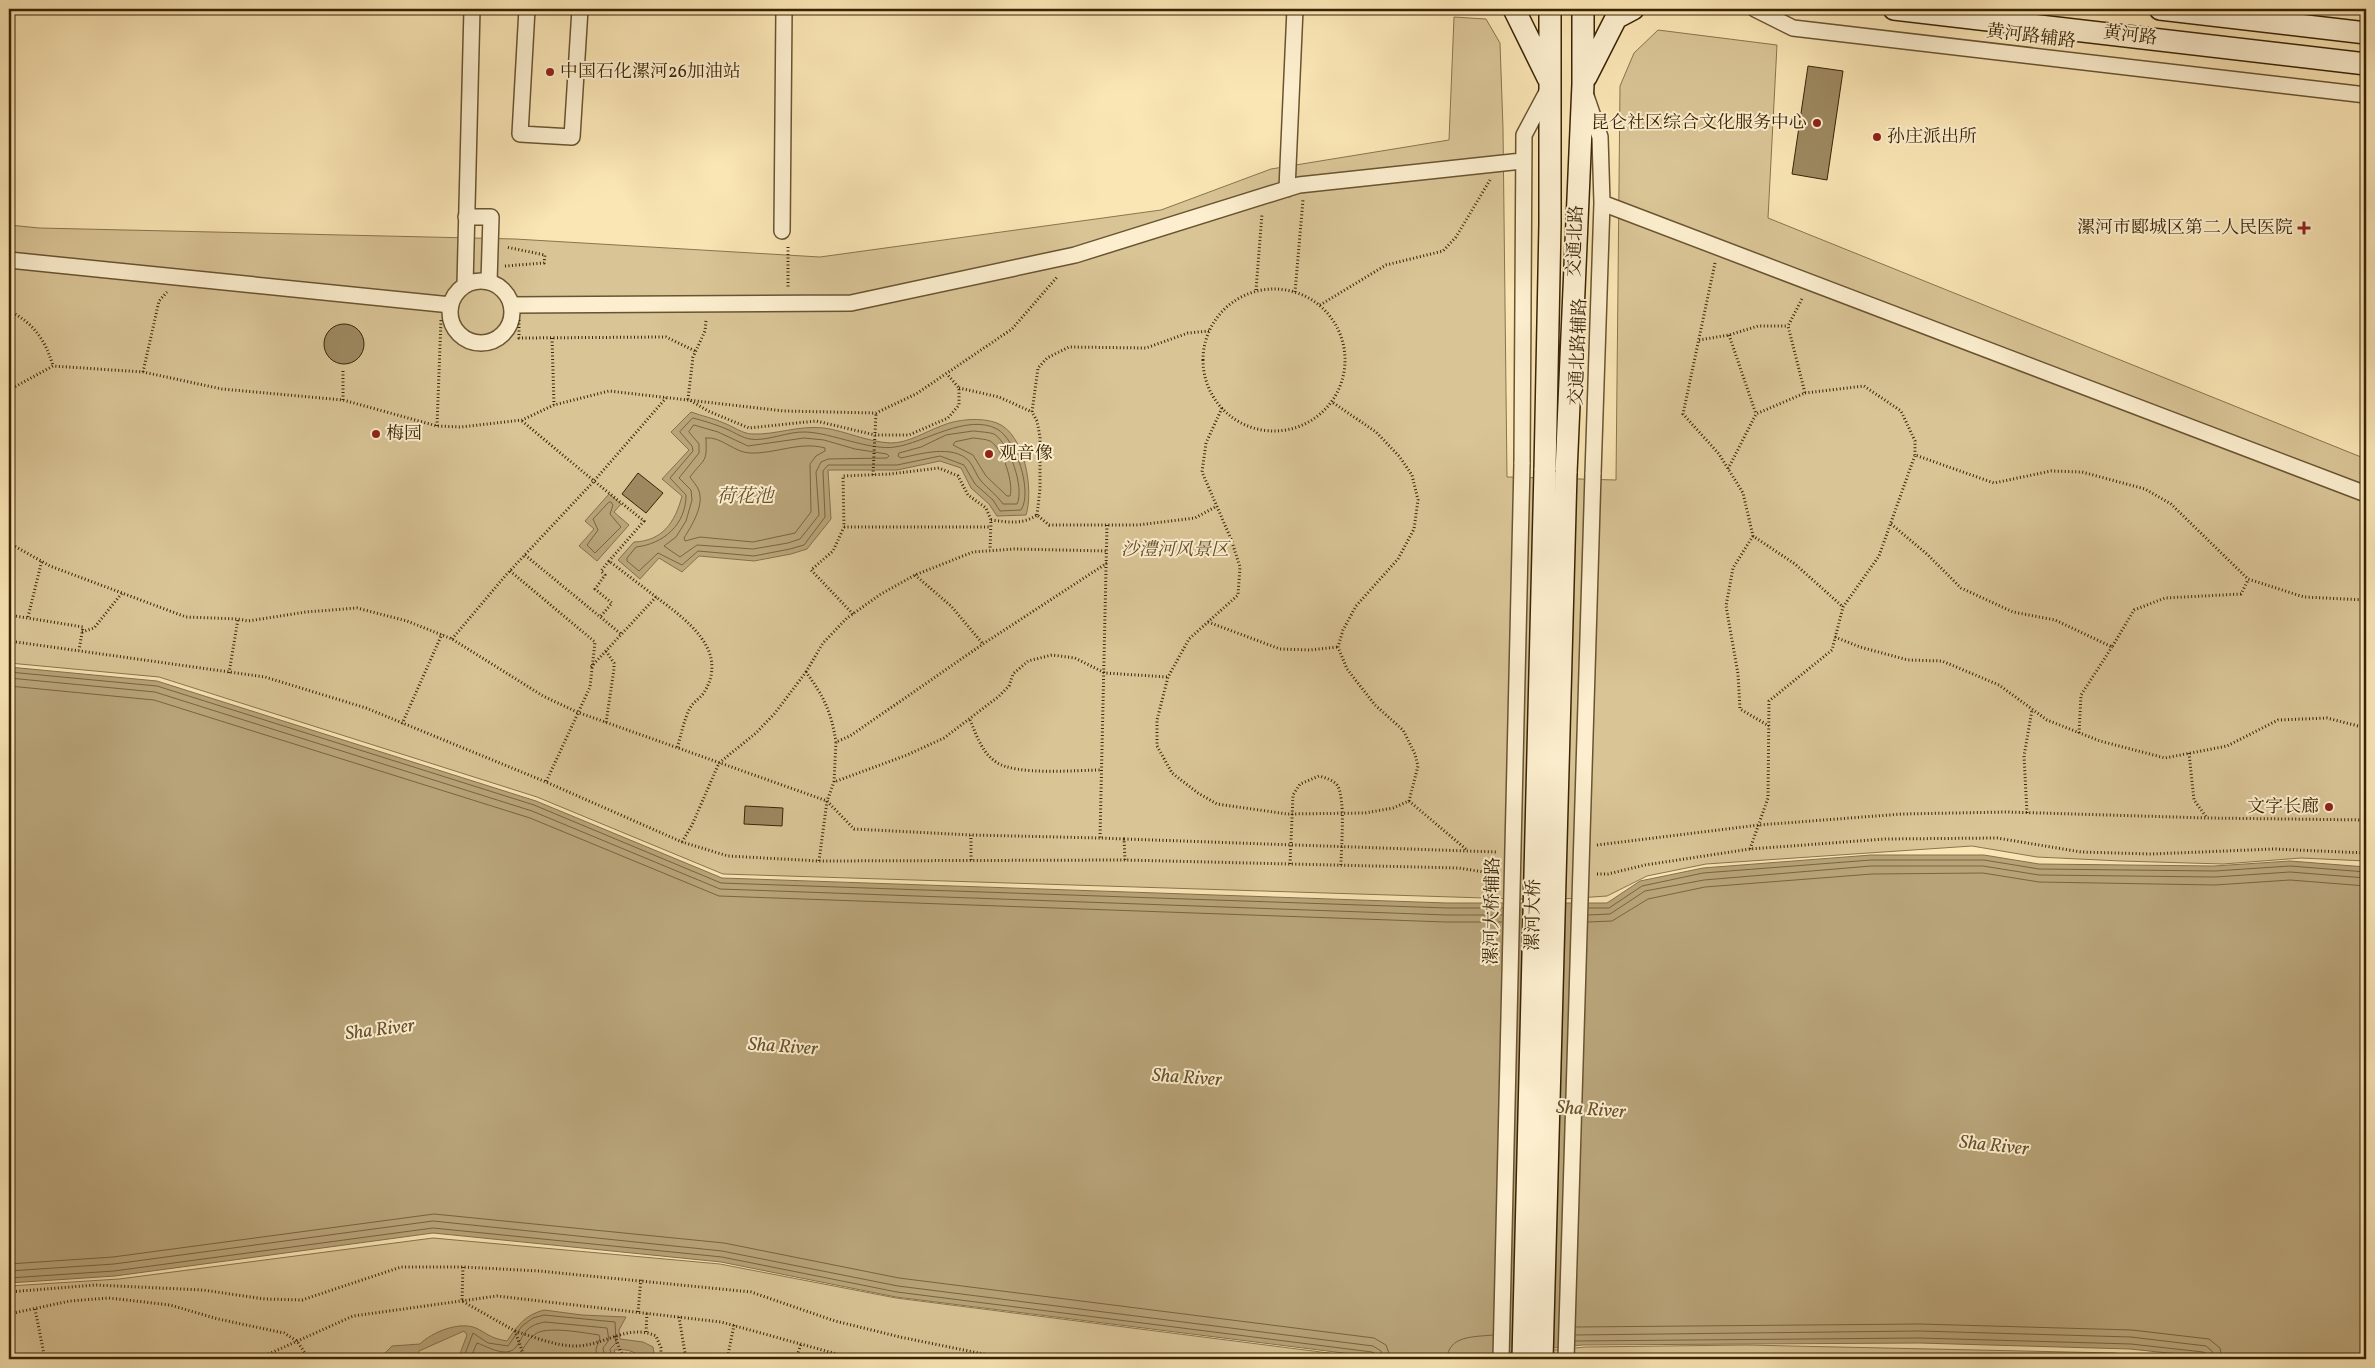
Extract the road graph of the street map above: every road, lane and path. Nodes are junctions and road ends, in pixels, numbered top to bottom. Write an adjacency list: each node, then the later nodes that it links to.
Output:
1 (472, 9): 24 (street)
2 (527, 9): 3 (street)
3 (580, 9)
4 (784, 9): 26 (street)
5 (1295, 9): 21 (street)
6 (1514, 9): 15 (main road)
7 (1550, 9): 15 (main road, 交通北路)
8 (1583, 9): 16 (main road, 交通北路)
9 (1633, 9): 16 (main road)
10 (1755, 9): 17 (street, 黄河路辅路)
11 (1894, 9): 14 (main road, 黄河路)
12 (2160, 9): 13 (main road, 黄河路)
13 (2366, 34)
14 (2366, 64)
15 (1551, 84): 18 (street); 69 (main road, 交通北路)
16 (1583, 84): 23 (street, 交通北路辅路); 69 (main road, 交通北路)
17 (2366, 95)
18 (1522, 161): 19 (street); 188 (street, 漯河大桥辅路, bridge)
19 (1500, 162): 20 (street); 39 (path)
20 (1304, 185): 21 (street); 35 (path)
21 (1287, 189): 22 (street)
22 (1263, 196): 28 (street); 34 (path)
23 (1602, 203): 27 (street); 191 (street, 交通北路辅路, bridge)
24 (466, 217): 25 (street); 33 (street)
25 (490, 225): 30 (street); 30 (path)
26 (782, 230): 37 (path)
27 (1718, 248): 32 (street); 46 (path)
28 (1075, 255): 37 (street); 51 (path)
29 (9, 260): 31 (street)
30 (490, 275): 33 (street); 38 (street)
31 (181, 277): 40 (street); 50 (path)
32 (1811, 283): 42 (path); 72 (street)
33 (465, 285): 40 (street)
34 (1256, 290): 35 (path); 43 (path)
35 (1295, 292): 39 (path)
36 (707, 304): 37 (street); 38 (street); 47 (path)
37 (788, 304)
38 (515, 305): 40 (street); 45 (path)
39 (1319, 305): 58 (path)
40 (450, 310): 65 (path)
41 (9, 311): 48 (path)
42 (1788, 326): 44 (path); 54 (path)
43 (1209, 331): 60 (path); 61 (path)
44 (1729, 335): 46 (path); 63 (path)
45 (552, 338): 47 (path); 59 (path)
46 (1699, 340): 68 (path)
47 (695, 351): 56 (path)
48 (53, 366): 50 (path); 53 (path)
49 (343, 371): 57 (path)
50 (143, 372): 57 (path)
51 (947, 374): 52 (path); 62 (path)
52 (959, 388): 61 (path); 66 (path)
53 (9, 390)
54 (1805, 393): 63 (path); 67 (path)
55 (667, 398): 56 (path); 59 (path); 71 (path)
56 (688, 399): 62 (path); 66 (path)
57 (343, 400): 65 (path)
58 (1332, 402): 60 (path); 108 (path)
59 (554, 405): 64 (path)
60 (1222, 408): 73 (path)
61 (1032, 412): 74 (path)
62 (876, 413): 66 (path)
63 (1756, 414): 68 (path)
64 (522, 420): 65 (path); 71 (path)
65 (437, 426)
66 (875, 435): 70 (path)
67 (1915, 455): 76 (path); 90 (path)
68 (1728, 469): 80 (path)
69 (1555, 472): 189 (main road, 漯河大桥, bridge); 190 (main road, 漯河大桥, bridge)
70 (873, 475): 75 (path); 78 (path)
71 (594, 481): 84 (path); 86 (path)
72 (2366, 494)
73 (1217, 506): 77 (path); 100 (path)
74 (1037, 515): 75 (path); 77 (path)
75 (991, 520): 79 (path)
76 (1891, 524): 94 (path); 109 (path)
77 (1107, 525): 83 (path)
78 (844, 527): 79 (path); 95 (path)
79 (990, 527): 82 (path)
80 (1753, 536): 94 (path); 122 (path)
81 (9, 543): 85 (path)
82 (990, 550): 83 (path); 89 (path)
83 (1107, 551): 87 (path)
84 (525, 555): 88 (path); 97 (path)
85 (42, 560): 91 (path); 98 (path)
86 (609, 561): 92 (path); 97 (path)
87 (1107, 563): 107 (path); 115 (path)
88 (510, 571): 105 (path); 112 (path)
89 (915, 575): 95 (path); 107 (path)
90 (2248, 579): 93 (path); 109 (path)
91 (122, 593): 99 (path); 101 (path)
92 (656, 597): 103 (path); 126 (path)
93 (2366, 600)
94 (1842, 607): 104 (path)
95 (853, 614): 113 (path)
96 (9, 615): 98 (path)
97 (600, 616): 103 (path)
98 (28, 617): 101 (path)
99 (238, 619): 102 (path); 114 (path)
100 (1208, 622): 108 (path); 116 (path)
101 (82, 632): 110 (path)
102 (442, 634): 105 (path); 121 (path)
103 (622, 634): 111 (path)
104 (1835, 637): 117 (path); 122 (path)
105 (452, 639): 118 (path)
106 (9, 641): 110 (path)
107 (983, 644): 125 (path)
108 (1338, 647): 133 (path)
109 (2112, 647): 124 (path)
110 (79, 650): 114 (path)
111 (606, 651): 112 (path); 120 (path)
112 (591, 667): 118 (path)
113 (806, 672): 125 (path); 128 (path)
114 (229, 673): 121 (path)
115 (1105, 673): 116 (path); 119 (path); 129 (path)
116 (1168, 677): 136 (path)
117 (2032, 710): 124 (path); 134 (path)
118 (578, 712): 120 (path); 130 (path)
119 (970, 720): 129 (path); 131 (path)
120 (606, 723): 126 (path)
121 (402, 724): 130 (path)
122 (1770, 726): 139 (path)
123 (2366, 728): 127 (path)
124 (2079, 733): 127 (path)
125 (836, 742): 131 (path)
126 (677, 748): 128 (path)
127 (2189, 754): 137 (path)
128 (719, 763): 132 (path); 143 (path)
129 (1102, 770): 141 (path)
130 (546, 782): 143 (path)
131 (834, 782): 132 (path)
132 (827, 801): 140 (path); 153 (path)
133 (1409, 801): 135 (path); 148 (path)
134 (2027, 812): 137 (path); 139 (path)
135 (1341, 813): 136 (path); 136 (path); 146 (path)
136 (1291, 814): 144 (path)
137 (2207, 818): 138 (path)
138 (2366, 820)
139 (1759, 825): 145 (path); 147 (path)
140 (971, 835): 141 (path); 151 (path)
141 (1100, 838): 142 (path)
142 (1124, 839): 144 (path); 152 (path)
143 (682, 842): 153 (path)
144 (1290, 845): 146 (path); 154 (path)
145 (1592, 845)
146 (1341, 846): 148 (path); 155 (path)
147 (1750, 849): 150 (path); 157 (path)
148 (1467, 850): 149 (path)
149 (1503, 852)
150 (2366, 853)
151 (971, 860): 152 (path); 153 (path)
152 (1125, 860): 154 (path)
153 (819, 861)
154 (1290, 864): 155 (path)
155 (1341, 865): 156 (path)
156 (1503, 874)
157 (1589, 874)
158 (463, 1266): 159 (path); 160 (path); 161 (path)
159 (640, 1279): 163 (path); 174 (path)
160 (9, 1292)
161 (462, 1301): 163 (path); 168 (path); 171 (path)
162 (35, 1308): 165 (path); 171 (path); 175 (path)
163 (638, 1312): 164 (path)
164 (647, 1313): 166 (path); 169 (path)
165 (9, 1314)
166 (679, 1317): 167 (path); 182 (path)
167 (734, 1325): 172 (path); 183 (path)
168 (515, 1331): 170 (path); 178 (path)
169 (646, 1332): 170 (path); 181 (path)
170 (615, 1336): 173 (path)
171 (297, 1341): 176 (path); 177 (path)
172 (801, 1344): 184 (path); 185 (path)
173 (621, 1352): 179 (path); 180 (path)
174 (975, 1352): 186 (path); 187 (path)
175 (45, 1359)
176 (241, 1359)
177 (309, 1359)
178 (525, 1359)
179 (622, 1359)
180 (638, 1359)
181 (661, 1359)
182 (686, 1359)
183 (741, 1359)
184 (796, 1359)
185 (855, 1359)
186 (974, 1359)
187 (1008, 1359)
188 (1501, 1359)
189 (1523, 1359)
190 (1542, 1359)
191 (1566, 1359)

